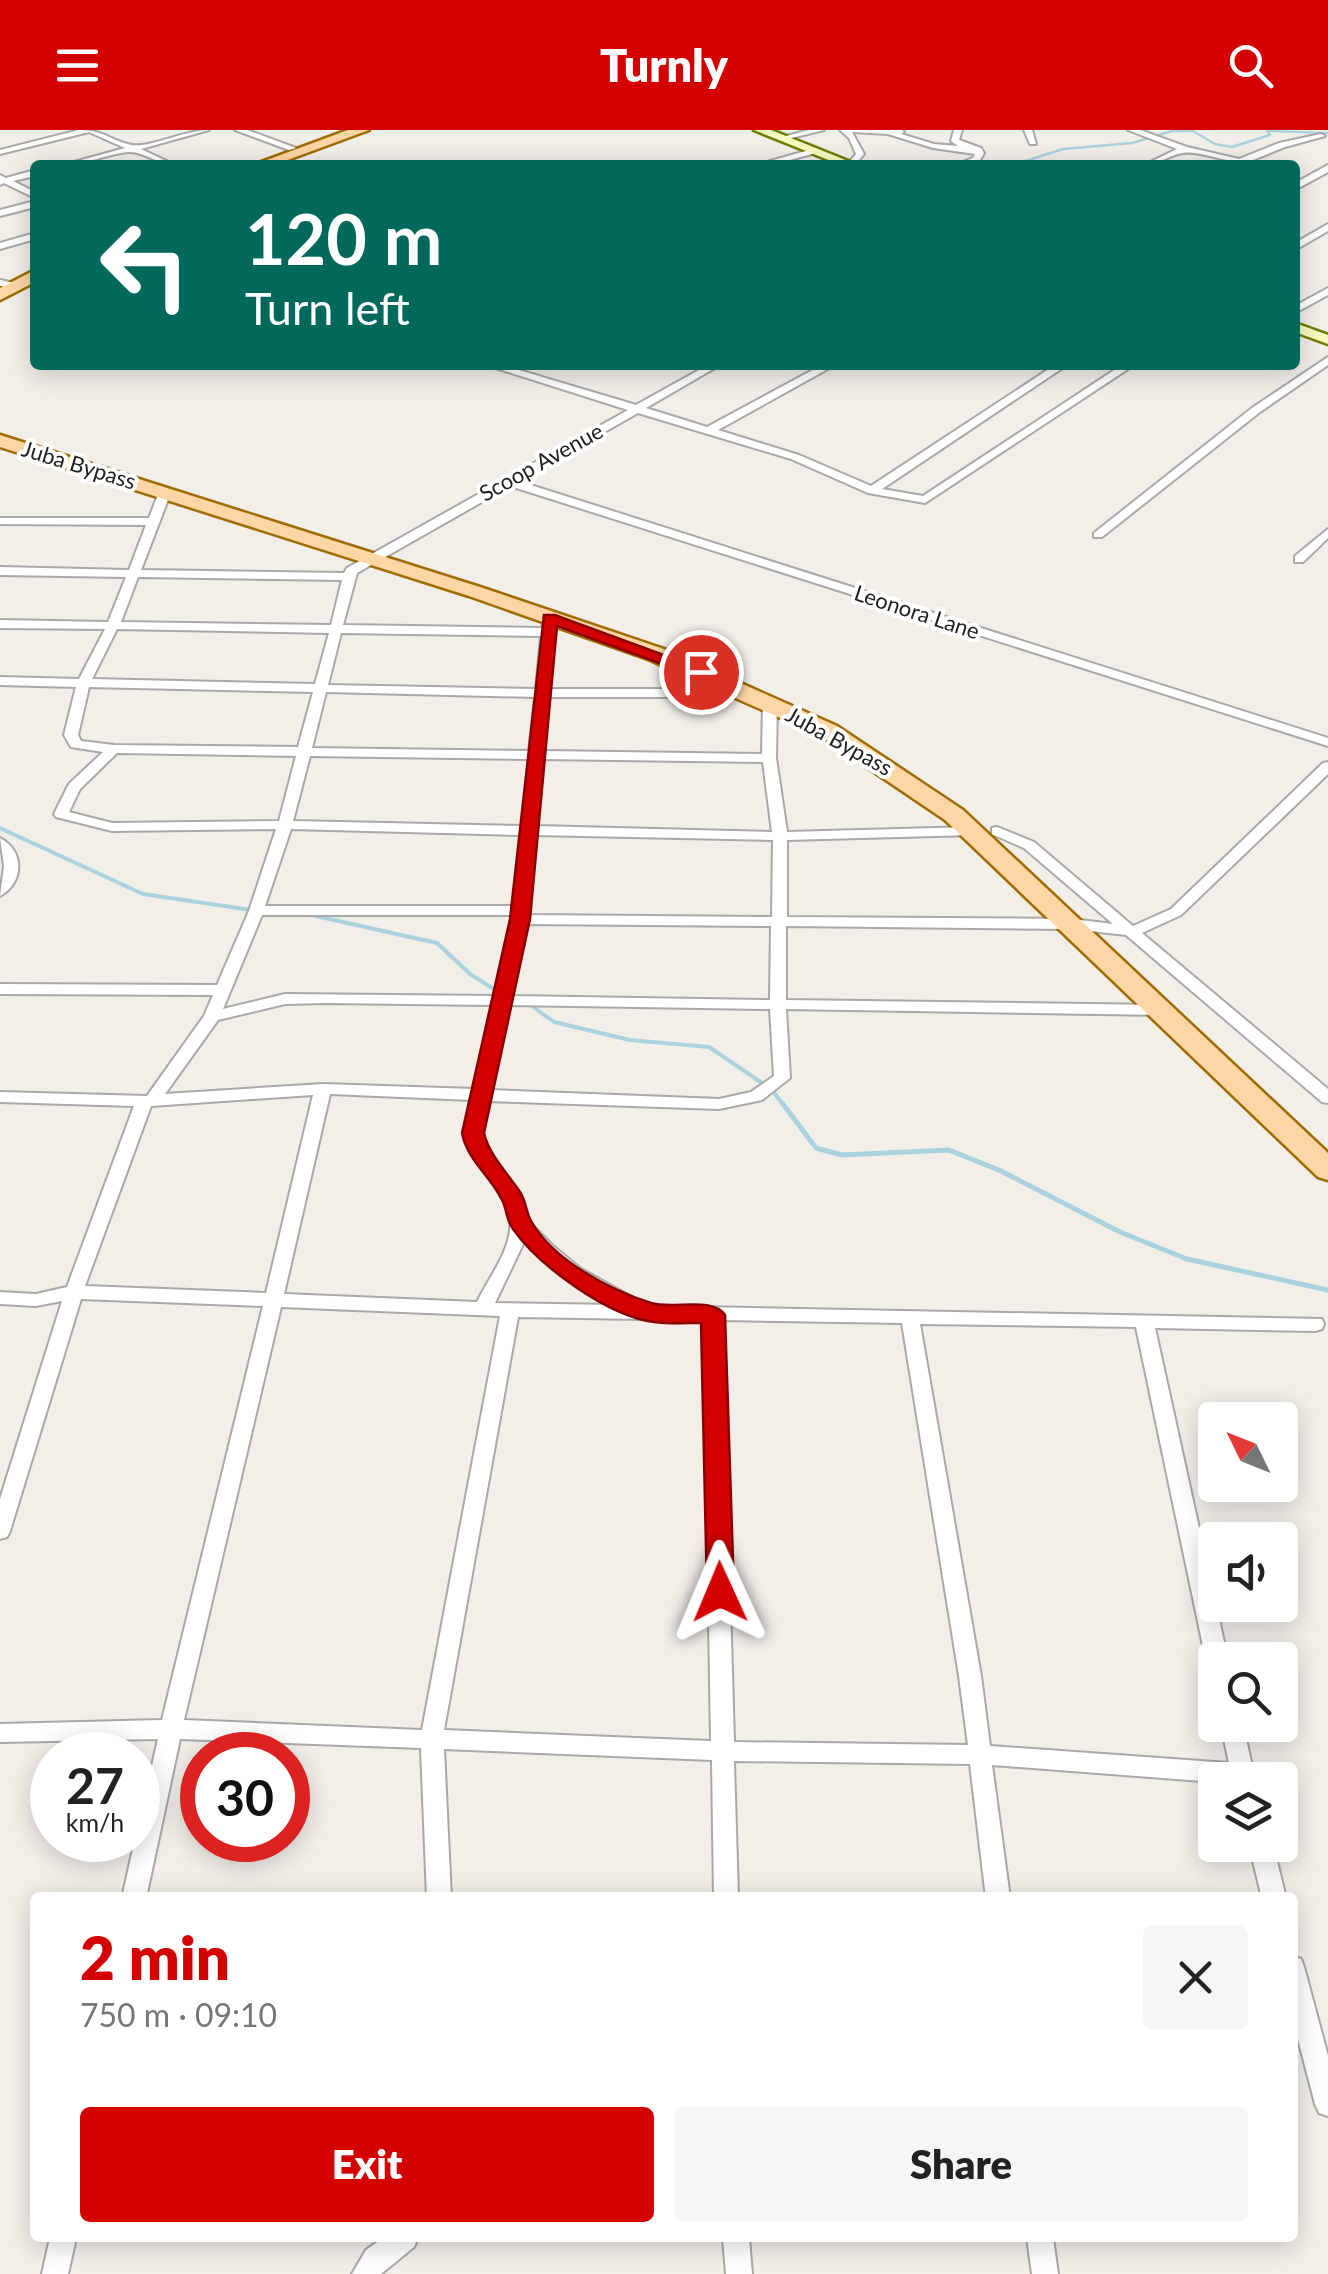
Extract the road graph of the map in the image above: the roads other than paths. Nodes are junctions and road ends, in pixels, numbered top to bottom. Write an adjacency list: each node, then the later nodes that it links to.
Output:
1 (90, 130): 18 (street); 23 (street)
2 (205, 130): 18 (street)
3 (239, 130): 19 (street)
4 (348, 130): 19 (main road)
5 (362, 130): 27 (main road)
6 (820, 130): 14 (street)
7 (844, 130): 30 (street)
8 (852, 130): 15 (street)
9 (910, 130): 15 (street)
10 (958, 130): 21 (street)
11 (1028, 130): 17 (street)
12 (1132, 130): 20 (street)
13 (1308, 132): 16 (street)
14 (775, 133): 22 (main road)
15 (892, 134): 21 (street)
16 (1325, 137): 34 (street)
17 (1033, 142)
18 (134, 148): 24 (street); 25 (street)
19 (292, 148): 26 (main road)
20 (1184, 149): 32 (street); 33 (street)
21 (978, 150): 31 (street)
22 (813, 151): 28 (street); 29 (main road)
23 (0, 152)
24 (87, 160)
25 (160, 160)
26 (260, 160)
27 (275, 160)
28 (779, 160)
29 (838, 160)
30 (856, 160)
31 (976, 160)
32 (1159, 160)
33 (1222, 160)
34 (1246, 160)
35 (1328, 168): 38 (street)
36 (1300, 173): 38 (street)
37 (30, 174): 39 (street)
38 (1312, 176): 40 (street); 41 (street)
39 (2, 180): 42 (street)
40 (1328, 180)
41 (1300, 184)
42 (30, 193)
43 (30, 205): 44 (street)
44 (0, 213)
45 (1328, 226): 48 (street)
46 (1300, 235): 48 (street)
47 (30, 237): 51 (street)
48 (1310, 238): 49 (street); 50 (street)
49 (1328, 241)
50 (1300, 244)
51 (0, 246)
52 (1328, 292): 53 (street)
53 (1300, 307)
54 (1300, 330): 55 (main road)
55 (1328, 340)
56 (1328, 360): 72 (street)
57 (508, 370): 62 (street)
58 (706, 370): 62 (street, Scoop Avenue)
59 (821, 370): 63 (street)
60 (1054, 370): 67 (street)
61 (1121, 370): 67 (street)
62 (637, 408): 63 (street); 66 (street, Scoop Avenue)
63 (710, 430): 67 (street)
64 (0, 431): 73 (main road, Juba Bypass)
65 (0, 440): 68 (main road, Juba Bypass)
66 (506, 482): 73 (street, Scoop Avenue); 88 (street, Leonora Lane)
67 (872, 491)
68 (165, 492): 70 (street); 73 (main road, Juba Bypass)
69 (0, 521): 70 (street)
70 (155, 522): 76 (street)
71 (1328, 532): 74 (street)
72 (1098, 536)
73 (374, 555): 77 (street, Scoop Avenue); 79 (main road, Juba Bypass); 96 (main road, Juba Bypass)
74 (1298, 560)
75 (0, 571): 76 (street)
76 (136, 572): 77 (street); 80 (street)
77 (349, 576): 81 (street)
78 (0, 624): 80 (street)
79 (550, 625): 81 (street); 83 (main road, Juba Bypass); 86 (street)
80 (113, 626): 81 (street); 84 (street)
81 (334, 630): 85 (street)
82 (0, 681): 84 (street)
83 (722, 681): 86 (street); 87 (main road, Juba Bypass)
84 (84, 682): 85 (street); 89 (street)
85 (318, 686): 86 (street); 90 (street)
86 (545, 693): 91 (street)
87 (770, 703): 92 (street); 96 (main road, Juba Bypass)
88 (1328, 742)
89 (114, 749): 90 (street); 94 (street)
90 (303, 749): 91 (street); 94 (street)
91 (538, 756): 92 (street); 95 (street)
92 (768, 758): 97 (street)
93 (1328, 766): 105 (street)
94 (285, 825): 95 (street); 100 (street)
95 (530, 831): 97 (street); 101 (street)
96 (985, 831): 97 (street); 103 (main road, Juba Bypass); 104 (main road, Juba Bypass); 105 (street)
97 (780, 836): 102 (street)
98 (0, 842): 99 (street)
99 (0, 892)
100 (256, 910): 101 (street); 107 (street)
101 (520, 915): 102 (street); 108 (street)
102 (778, 920): 103 (street); 109 (street)
103 (1072, 924): 104 (street); 110 (main road, Juba Bypass)
104 (1099, 926): 105 (street); 117 (main road, Juba Bypass)
105 (1134, 931): 115 (street)
106 (0, 988): 107 (street)
107 (222, 990): 111 (street)
108 (503, 1002): 109 (street); 111 (street); 113 (street)
109 (778, 1007): 110 (street); 113 (street)
110 (1161, 1010): 118 (main road, Juba Bypass)
111 (212, 1016): 116 (street)
112 (322, 1089): 113 (street); 116 (street); 122 (street)
113 (482, 1092): 119 (street)
114 (0, 1097): 116 (street)
115 (1328, 1098)
116 (148, 1101): 120 (street)
117 (1328, 1142)
118 (1328, 1170)
119 (520, 1223): 123 (street); 125 (street)
120 (74, 1292): 121 (street); 122 (street); 130 (street)
121 (0, 1298)
122 (276, 1299): 123 (street); 132 (street)
123 (484, 1309): 124 (street)
124 (510, 1310): 125 (street); 134 (street)
125 (652, 1313): 126 (street)
126 (713, 1315): 127 (street); 135 (street)
127 (910, 1318): 128 (street); 136 (street)
128 (1144, 1322): 129 (street); 131 (street)
129 (1315, 1324)
130 (0, 1532)
131 (1214, 1642)
132 (169, 1728): 133 (street); 134 (street); 139 (street)
133 (0, 1733)
134 (432, 1738): 135 (street); 140 (street)
135 (725, 1751): 136 (street); 141 (street)
136 (980, 1755): 137 (street); 142 (street)
137 (1198, 1773)
138 (1265, 1862): 143 (street)
139 (135, 1892)
140 (439, 1892)
141 (726, 1892)
142 (997, 1892)
143 (1273, 1892)
144 (1298, 1991): 145 (street)
145 (1328, 2104)
146 (62, 2242): 150 (street)
147 (399, 2242): 151 (street)
148 (736, 2242): 152 (street)
149 (1041, 2242): 153 (street)
150 (55, 2274)
151 (366, 2274)
152 (739, 2274)
153 (1045, 2274)

